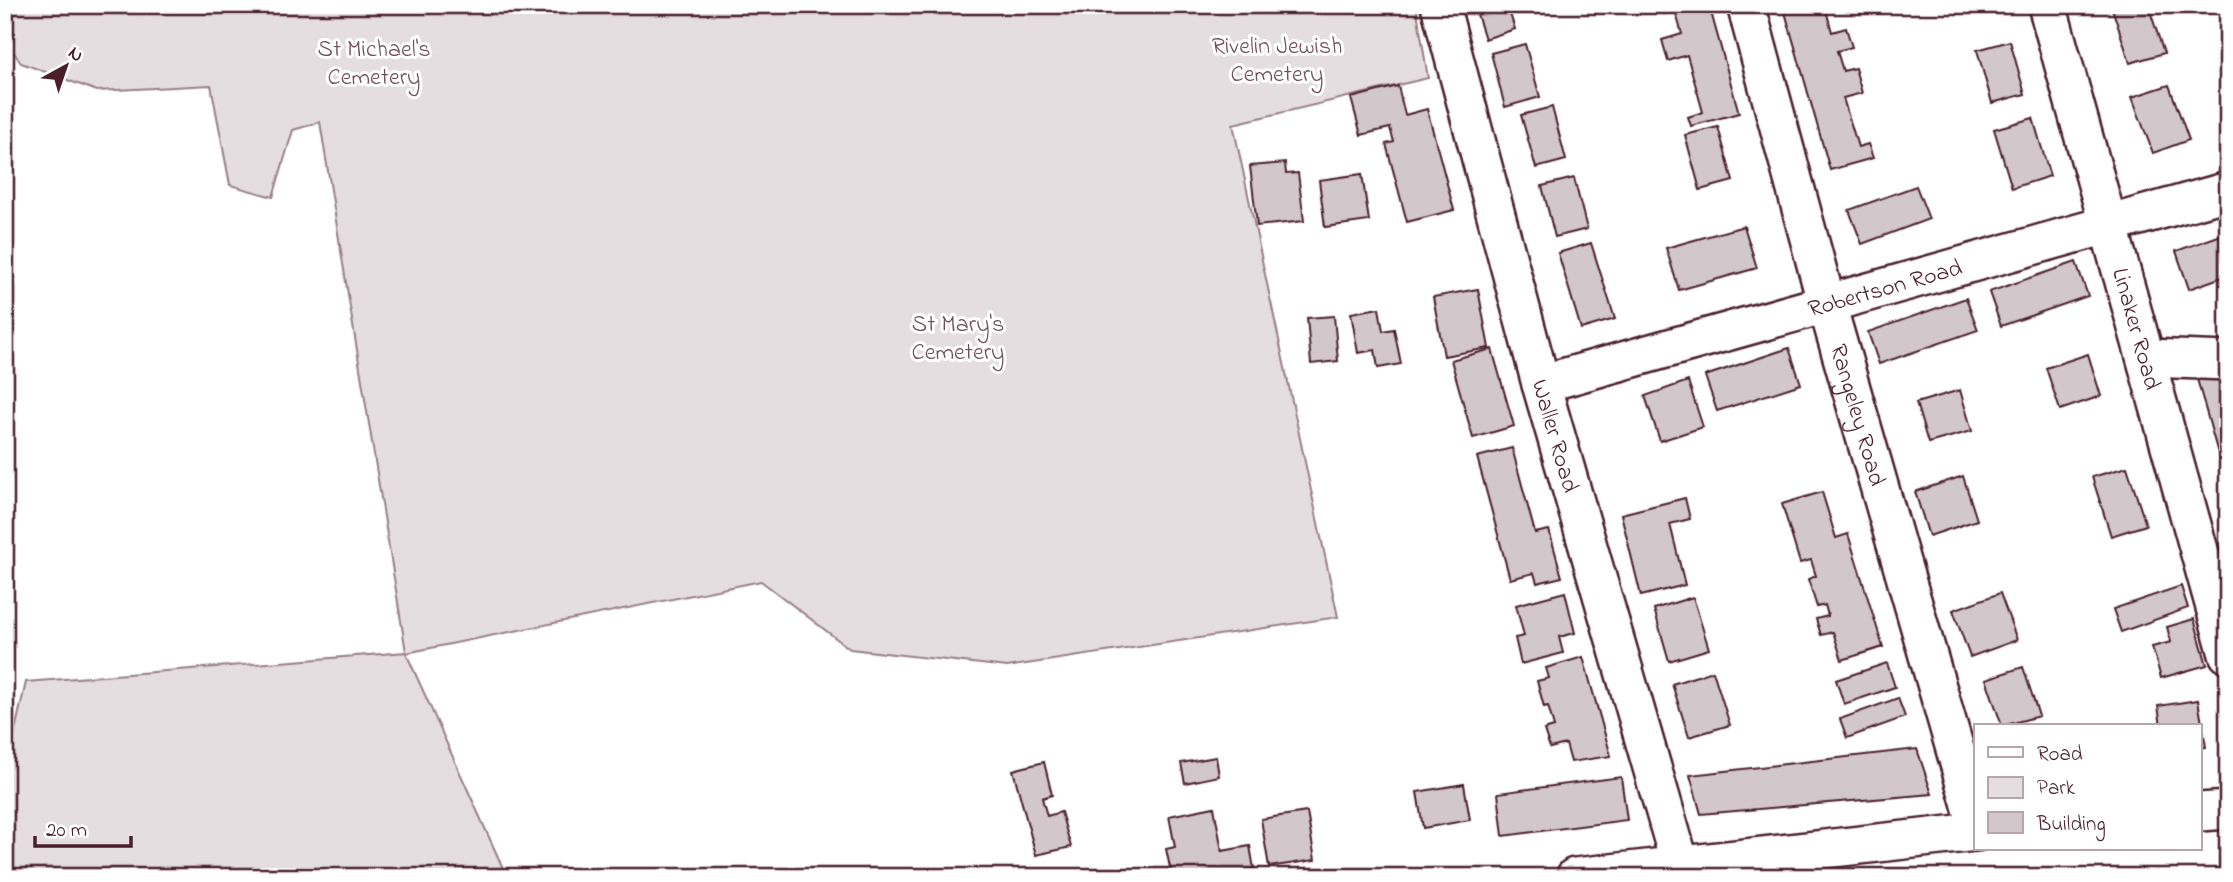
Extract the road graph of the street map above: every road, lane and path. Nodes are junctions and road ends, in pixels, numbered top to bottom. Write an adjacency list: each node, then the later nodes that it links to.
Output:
1 (1440, 5): 9 (street, Waller Road)
2 (1746, 5): 6 (street, Rangeley Road)
3 (2047, 5): 5 (street, Linaker Road)
4 (2228, 191): 5 (street, Robertson Road)
5 (2107, 225): 6 (street, Robertson Road); 7 (street, Linaker Road)
6 (1827, 306): 9 (street, Robertson Road); 13 (street, Rangeley Road)
7 (2148, 358): 8 (street); 10 (street, Linaker Road)
8 (2228, 361)
9 (1541, 384): 15 (street, Waller Road)
10 (2228, 653)
11 (2228, 810): 12 (street)
12 (2202, 812)
13 (1974, 815)
14 (1974, 832): 15 (street)
15 (1680, 864): 16 (street)
16 (1575, 877)

